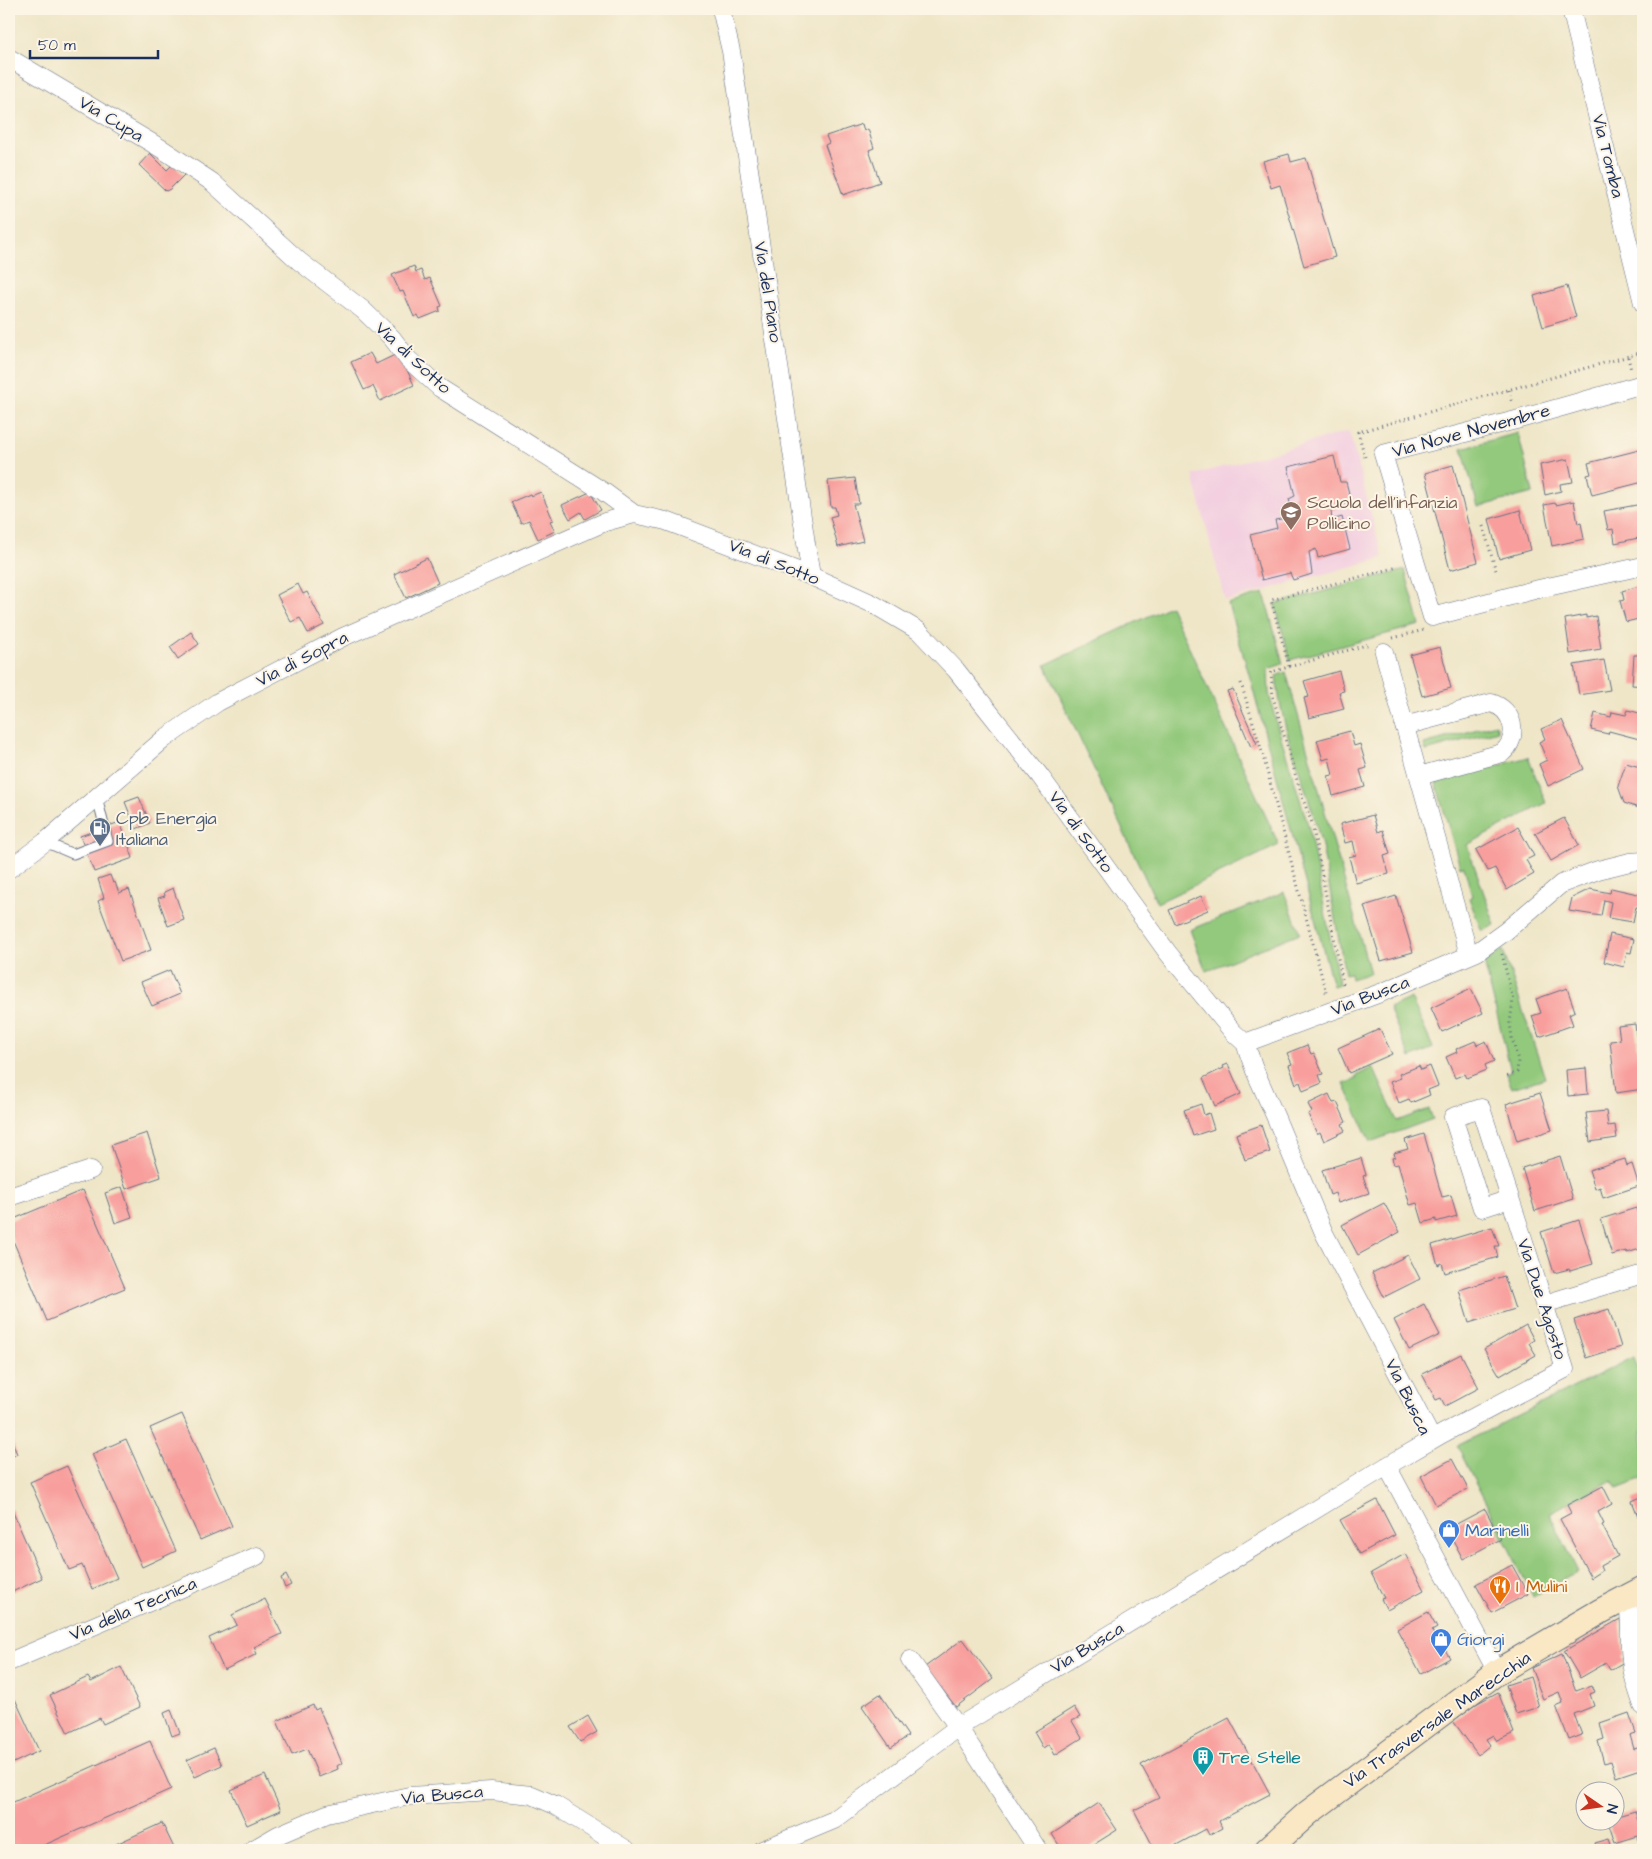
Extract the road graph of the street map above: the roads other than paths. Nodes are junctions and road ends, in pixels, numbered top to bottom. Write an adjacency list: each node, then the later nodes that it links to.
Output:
1 (721, 9): 9 (street, Via del Piano)
2 (1572, 9): 5 (street, Via Tomba)
3 (9, 58): 4 (street, Via Cupa)
4 (212, 182): 7 (street, Via di Sotto)
5 (1643, 303)
6 (1638, 380): 8 (street, Via Nove Novembre)
7 (634, 514): 9 (street, Via di Sotto); 13 (street, Via di Sopra)
8 (1643, 566)
9 (811, 576): 18 (street, Via di Sotto)
10 (1381, 645): 11 (street)
11 (1404, 726): 12 (street); 12 (street)
12 (1419, 776): 17 (street)
13 (97, 797): 14 (street, Via di Sopra); 14 (lane)
14 (45, 842): 16 (street, Via di Sopra)
15 (1643, 861): 17 (street, Via Busca)
16 (9, 869)
17 (1469, 955): 18 (street, Via Busca)
18 (1245, 1044): 24 (street, Via Busca)
19 (91, 1170): 20 (street)
20 (9, 1197)
21 (1510, 1199): 21 (street, Via Due Agosto); 23 (street, Via Due Agosto)
22 (1643, 1274): 23 (street)
23 (1544, 1304): 24 (street, Via Due Agosto)
24 (1432, 1439): 25 (street, Via Busca)
25 (1387, 1466): 30 (street); 32 (street, Via Busca)
26 (257, 1556): 29 (street, Via della Tecnica)
27 (1635, 1593): 30 (main road, Via Trasversale Marecchia); 31 (street)
28 (910, 1660): 32 (street)
29 (9, 1662)
30 (1498, 1672): 37 (main road, Via Trasversale Marecchia)
31 (1643, 1706)
32 (958, 1727): 35 (street, Via Busca); 36 (street)
33 (252, 1850): 34 (street, Via Busca)
34 (627, 1850)
35 (762, 1850)
36 (1038, 1850)
37 (1267, 1850)

